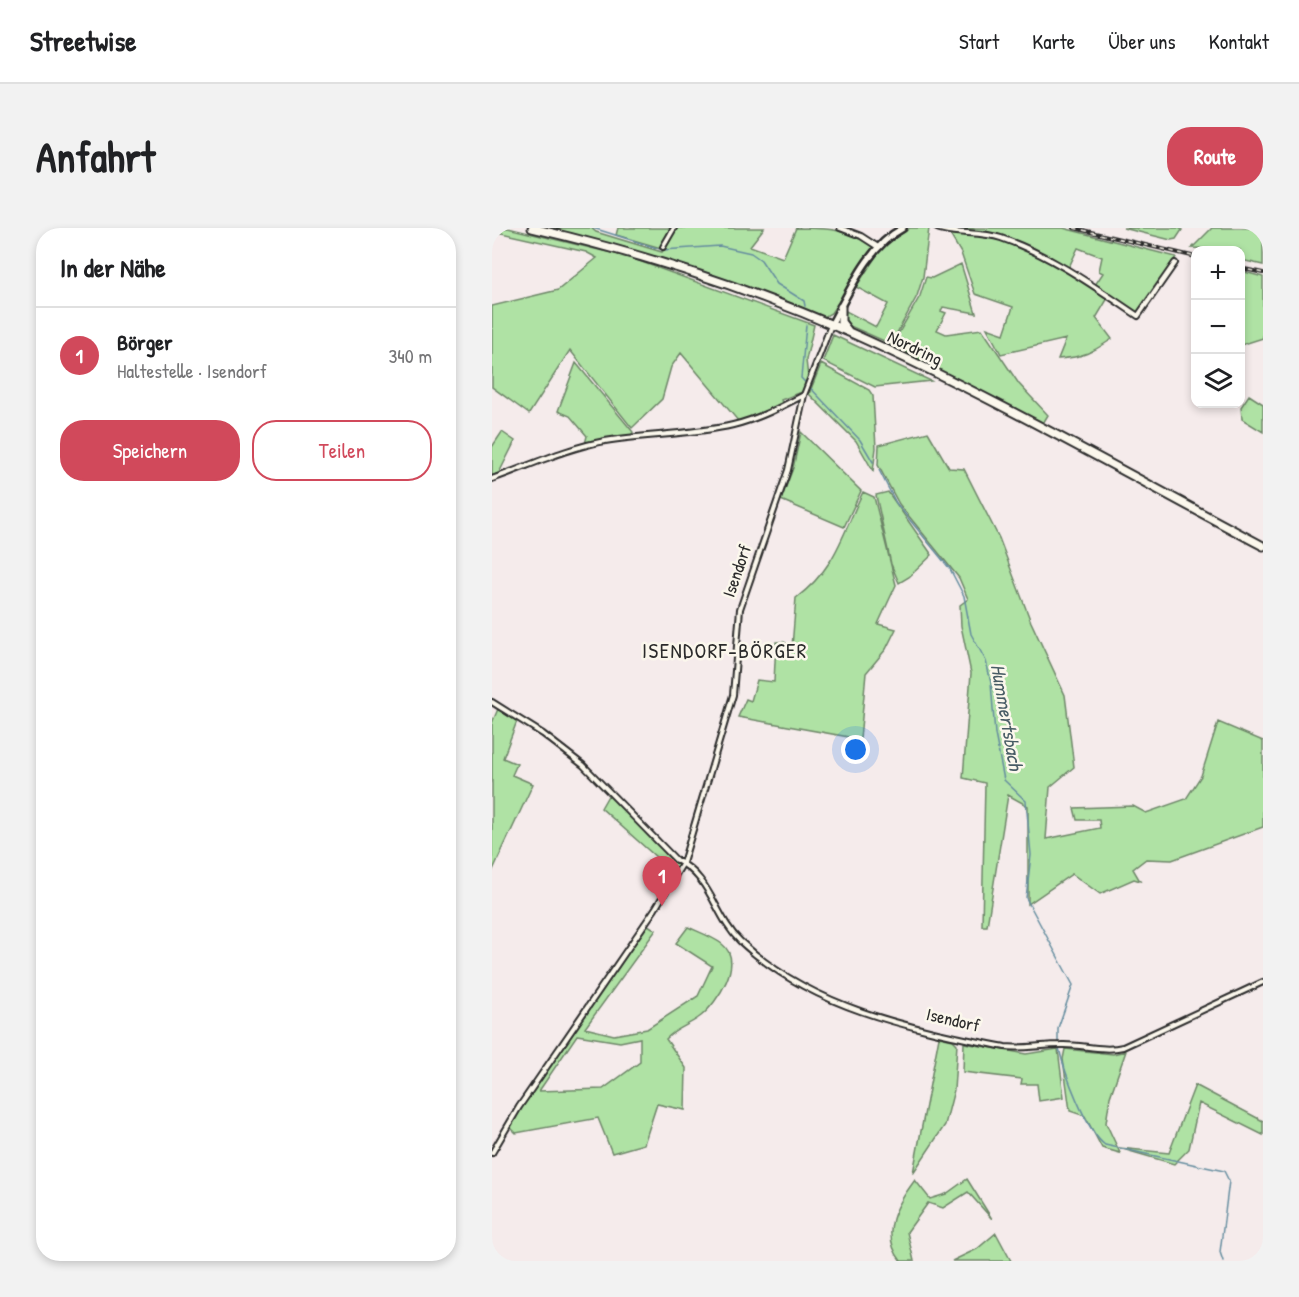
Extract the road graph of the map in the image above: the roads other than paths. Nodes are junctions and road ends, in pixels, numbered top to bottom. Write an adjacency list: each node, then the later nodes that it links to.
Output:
1 (532, 228): 10 (main road, Nordring)
2 (674, 228): 6 (street)
3 (840, 228): 7 (street)
4 (903, 228): 7 (street, Isendorf)
5 (937, 228): 8 (street)
6 (663, 247)
7 (878, 247): 9 (street, Isendorf)
8 (1175, 262)
9 (841, 307): 10 (street, Isendorf); 11 (main road)
10 (831, 325): 11 (main road, Nordring); 12 (street, Isendorf)
11 (852, 334): 14 (main road, Nordring)
12 (805, 393): 13 (street); 16 (street, Isendorf)
13 (492, 479)
14 (1263, 546)
15 (492, 702): 16 (street, Isendorf)
16 (683, 863): 17 (street, Isendorf); 18 (street, Isendorf)
17 (1263, 982)
18 (492, 1153)

